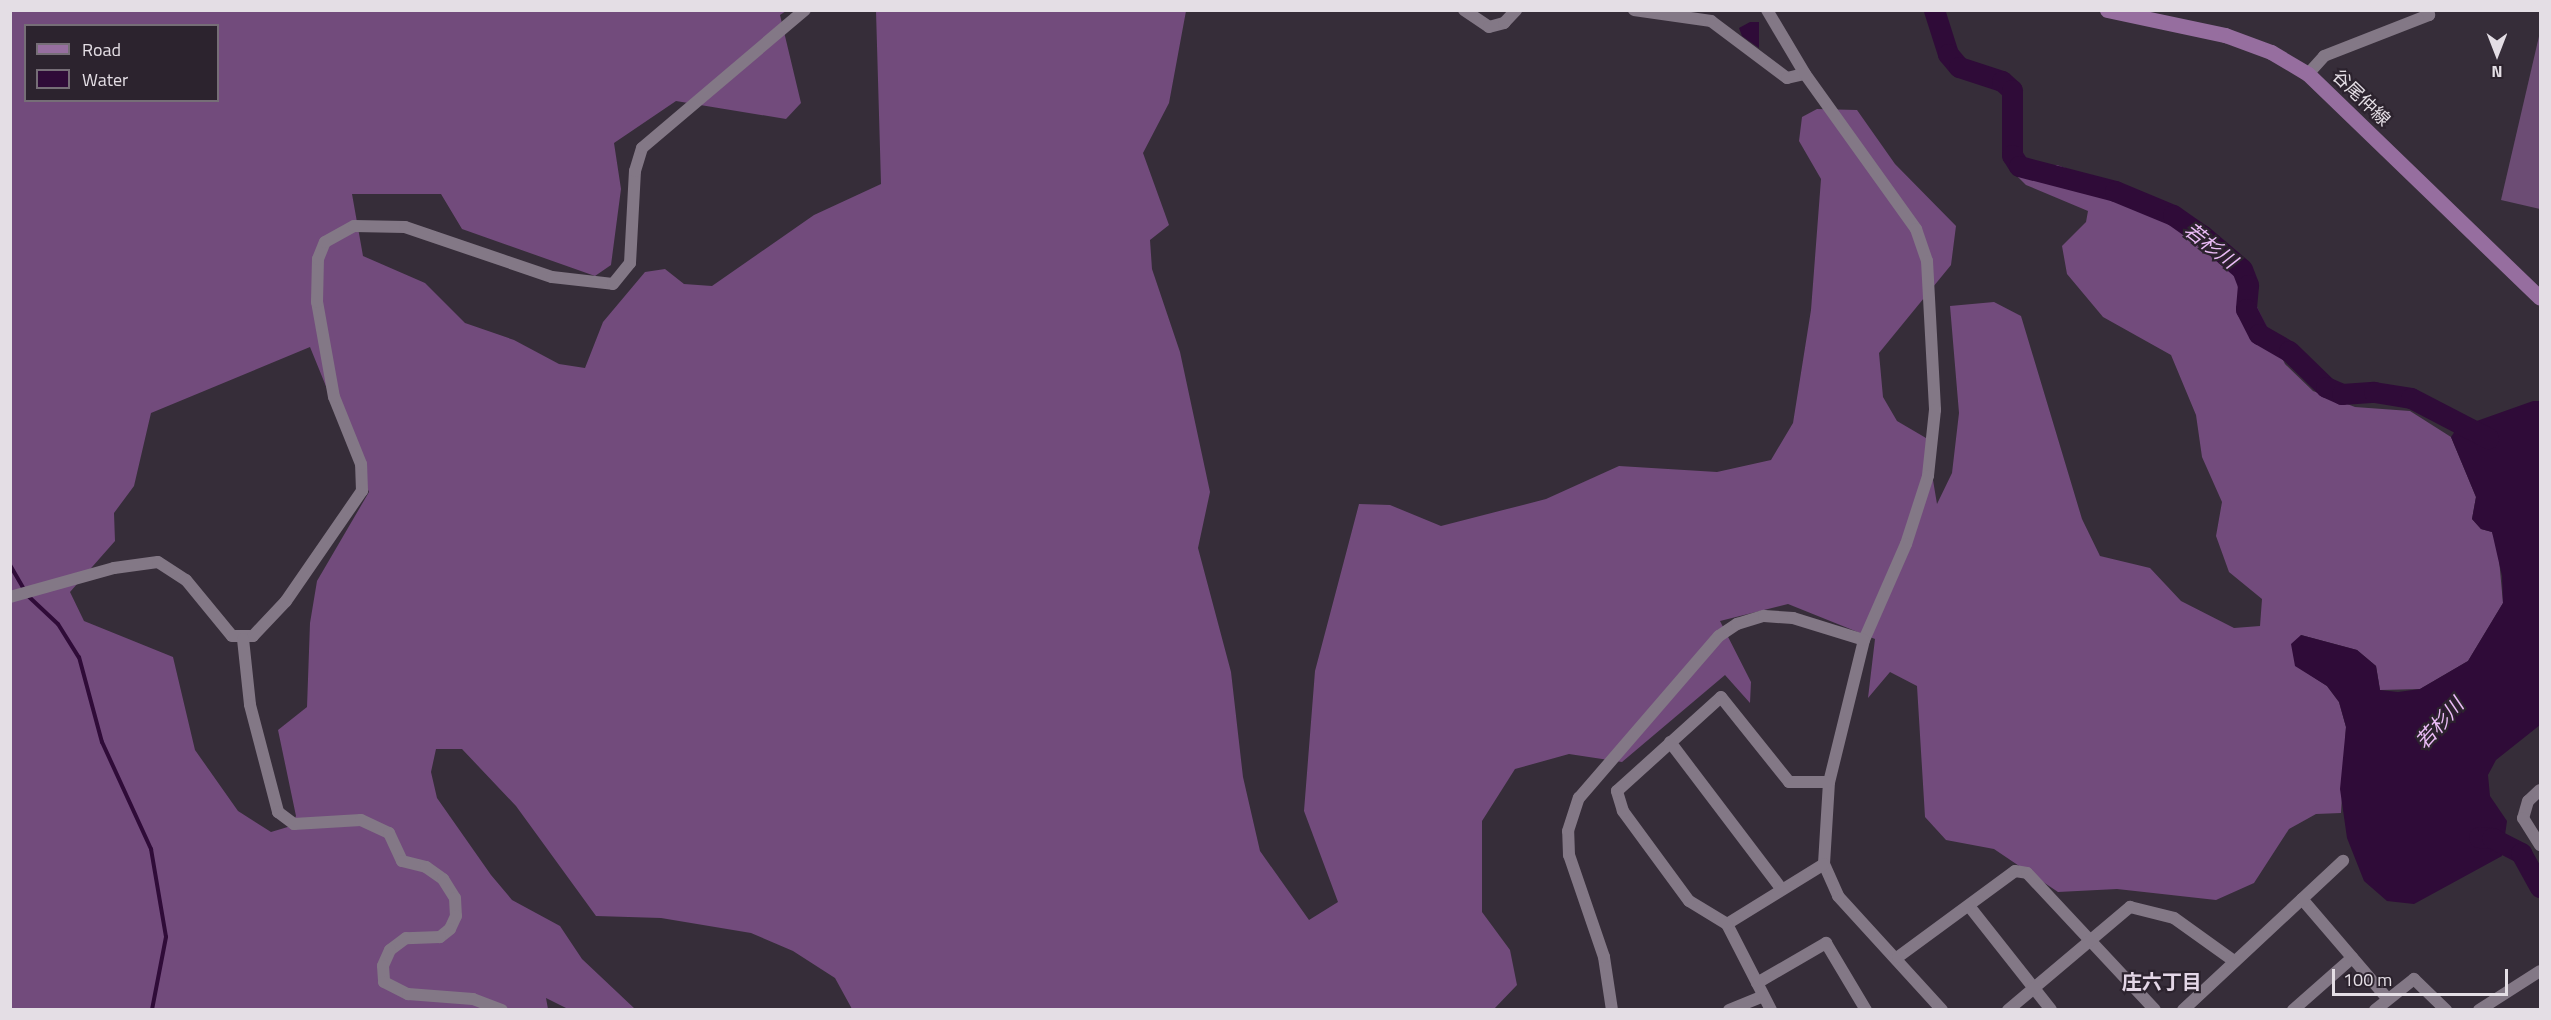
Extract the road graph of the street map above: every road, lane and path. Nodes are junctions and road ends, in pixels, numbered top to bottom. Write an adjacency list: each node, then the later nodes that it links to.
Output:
1 (805, 10): 12 (street)
2 (1464, 10): 3 (street)
3 (1516, 10)
4 (1634, 10): 8 (street)
5 (1767, 10): 8 (street)
6 (2107, 10): 9 (main road, 谷尾仲線)
7 (2426, 10): 9 (street)
8 (1805, 74): 13 (street)
9 (2308, 74): 10 (main road, 谷尾仲線)
10 (2541, 298)
11 (10, 597): 12 (street)
12 (243, 639): 34 (street)
13 (1864, 640): 15 (street); 35 (street)
14 (1670, 742): 15 (street); 20 (street); 23 (street)
15 (1829, 782): 19 (street)
16 (2541, 790): 17 (street)
17 (2541, 845)
18 (2343, 861): 21 (street)
19 (1824, 864): 20 (street); 25 (street)
20 (1781, 888): 23 (street)
21 (2302, 899): 26 (street); 27 (street)
22 (1969, 906): 24 (street); 25 (street); 30 (street)
23 (1727, 924): 29 (street)
24 (2090, 943): 27 (street); 30 (street); 33 (street)
25 (1898, 957): 39 (street)
26 (2352, 958): 32 (street); 43 (street)
27 (2234, 961): 42 (street)
28 (2541, 971): 46 (street)
29 (1757, 983): 31 (street); 38 (street)
30 (2032, 990): 40 (street); 41 (street)
31 (1763, 996): 36 (street); 37 (street)
32 (2387, 999): 44 (street); 45 (street)
33 (2152, 1008)
34 (502, 1010)
35 (1612, 1010)
36 (1729, 1010)
37 (1771, 1010)
38 (1866, 1010)
39 (1942, 1010)
40 (2008, 1010)
41 (2052, 1010)
42 (2183, 1010)
43 (2293, 1010)
44 (2375, 1010)
45 (2446, 1010)
46 (2479, 1010)

